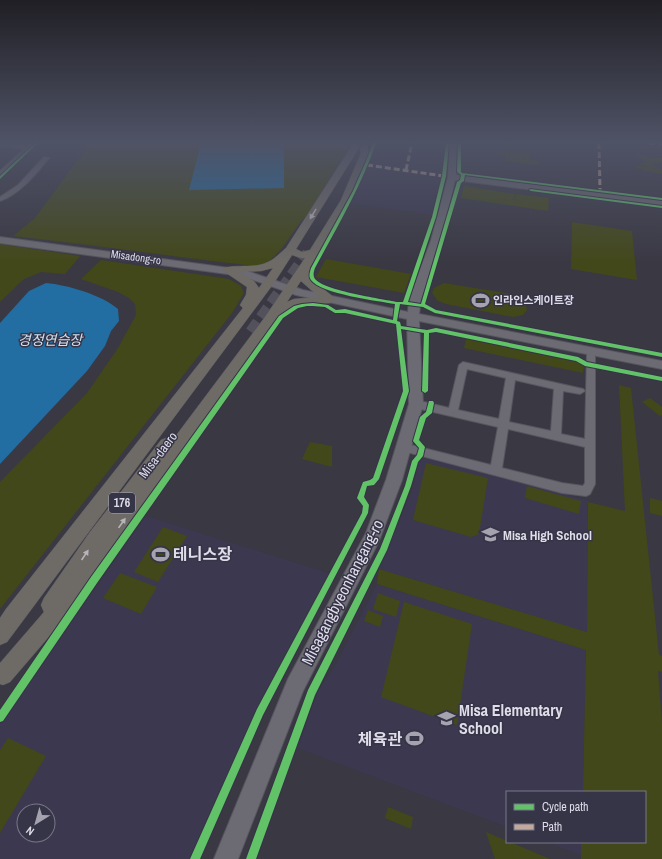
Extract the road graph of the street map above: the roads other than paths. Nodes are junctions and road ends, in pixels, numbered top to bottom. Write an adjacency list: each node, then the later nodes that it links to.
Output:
1 (23, 183): 6 (street)
2 (339, 183): 9 (main road, one-way to 9)
3 (353, 183): 9 (main road)
4 (450, 183): 15 (street, Misagangbyeonhangang-ro)
5 (507, 183): 7 (street)
6 (0, 199)
7 (662, 203)
8 (0, 240): 11 (street, Misadong-ro)
9 (303, 252): 10 (main road); 11 (main road); 12 (main road)
10 (304, 268): 13 (main road); 14 (main road)
11 (228, 270): 12 (street, Misadong-ro); 16 (main road)
12 (270, 281): 13 (street, Misadong-ro); 16 (main road)
13 (290, 289): 14 (street, Misadong-ro); 16 (main road)
14 (330, 300): 15 (street, Misadong-ro); 16 (main road)
15 (414, 316): 17 (street, Misadong-ro); 22 (street, Misagangbyeonhangang-ro)
16 (253, 322): 29 (main road); 30 (main road, Misa-daero / 176, one-way to 30); 31 (main road, one-way to 16)
17 (591, 351): 18 (street, Misadong-ro); 26 (street)
18 (662, 365)
19 (512, 376): 20 (street); 23 (street); 24 (street)
20 (559, 386): 21 (street); 25 (street)
21 (580, 391)
22 (416, 404): 23 (street); 27 (street, Misagangbyeonhangang-ro)
23 (452, 412): 24 (street)
24 (503, 425): 25 (street); 28 (street)
25 (556, 437): 26 (street)
26 (589, 444): 28 (street)
27 (403, 447): 28 (street); 32 (street, Misagangbyeonhangang-ro)
28 (496, 470)
29 (0, 635)
30 (0, 640)
31 (2, 678)
32 (226, 859)

